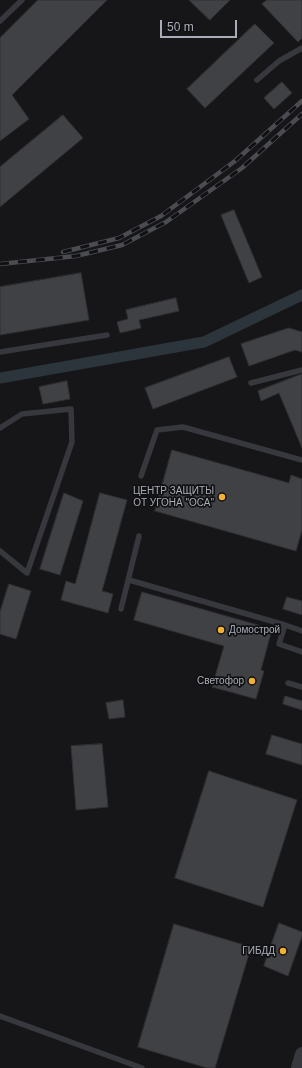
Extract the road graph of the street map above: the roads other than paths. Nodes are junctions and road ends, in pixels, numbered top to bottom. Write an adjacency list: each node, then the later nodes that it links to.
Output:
1 (22, 0): 2 (lane)
2 (0, 21)
3 (302, 48): 4 (lane)
4 (257, 80)
5 (107, 335): 6 (lane)
6 (0, 352)
7 (302, 370): 8 (lane)
8 (251, 383)
9 (0, 428): 13 (lane)
10 (302, 460): 11 (lane)
11 (141, 476)
12 (140, 536): 14 (lane)
13 (0, 551)
14 (129, 580): 15 (lane); 16 (lane)
15 (121, 609)
16 (285, 625): 17 (lane); 18 (lane)
17 (302, 631)
18 (302, 652)
19 (288, 683): 20 (lane)
20 (302, 687)
21 (0, 1016): 23 (lane)
22 (302, 1054): 24 (street)
23 (142, 1068)
24 (298, 1068)

